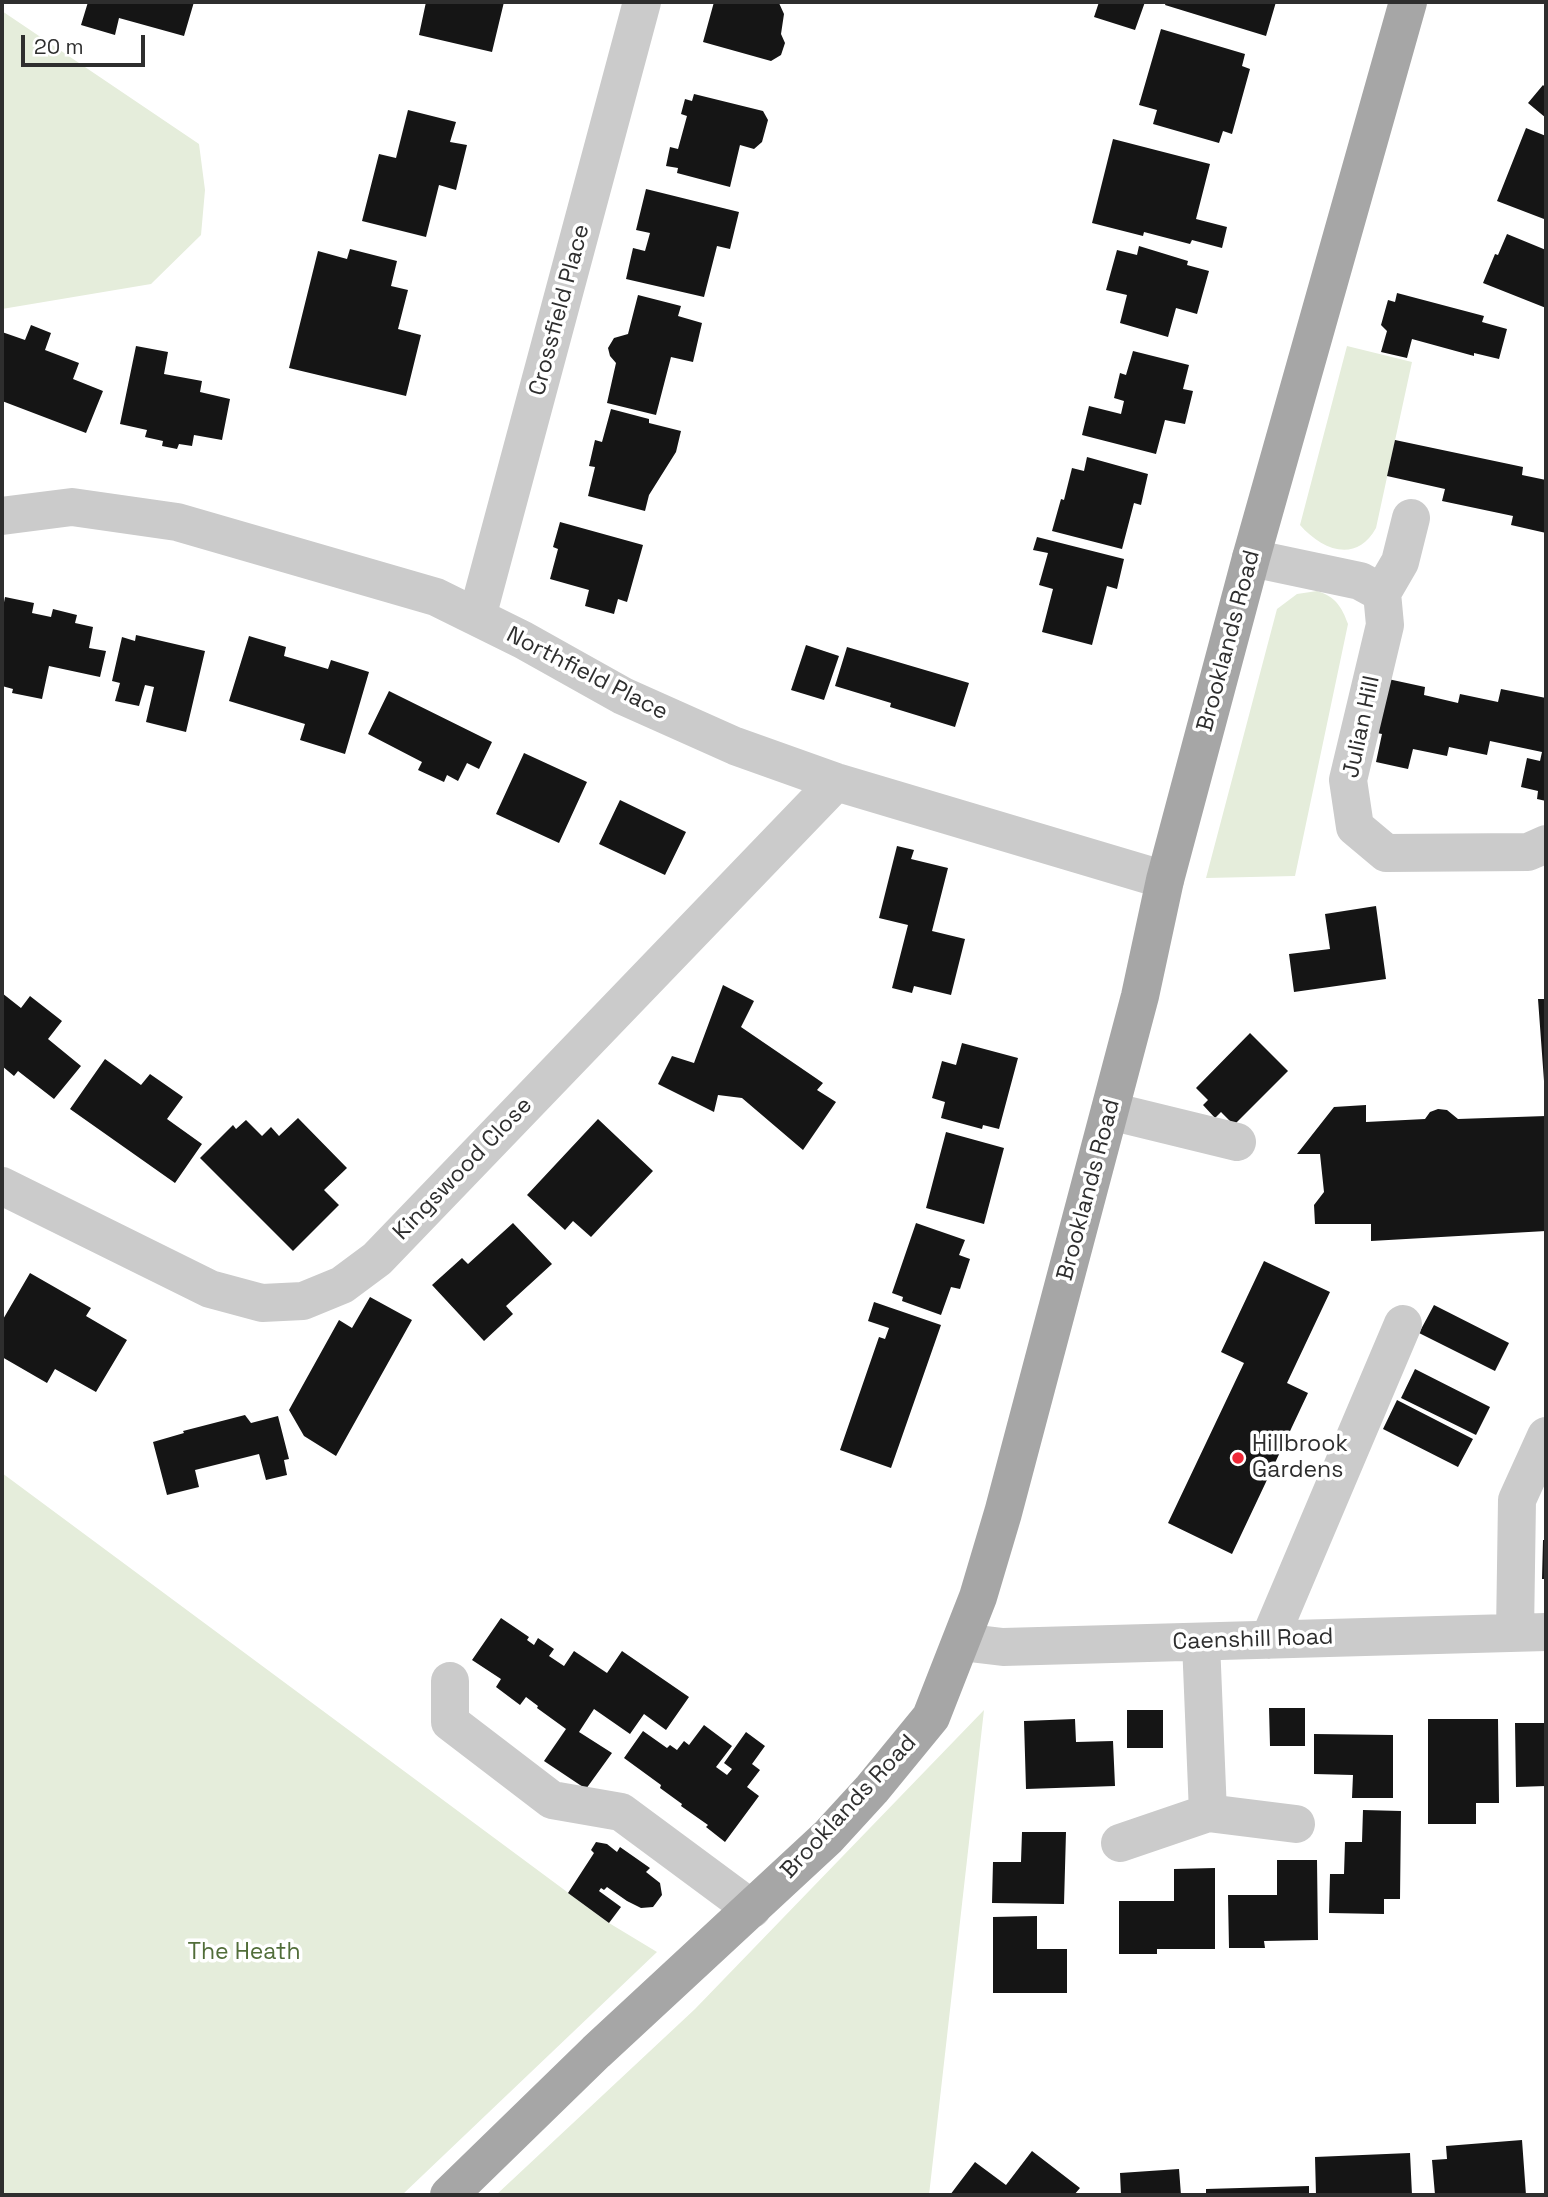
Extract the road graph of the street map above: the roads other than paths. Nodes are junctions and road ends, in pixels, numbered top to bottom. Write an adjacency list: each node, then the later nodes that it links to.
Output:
1 (642, 2): 7 (street, Crossfield Place)
2 (1408, 2): 5 (main road, Brooklands Road)
3 (2, 516): 7 (street, Northfield Place)
4 (1411, 517): 6 (street, Julian Hill)
5 (1251, 558): 6 (street); 10 (main road, Brooklands Road)
6 (1391, 578): 9 (street, Julian Hill)
7 (477, 617): 8 (street, Northfield Place)
8 (836, 782): 10 (street, Northfield Place); 13 (street, Kingswood Close)
9 (1546, 844)
10 (1165, 880): 11 (main road, Brooklands Road)
11 (1110, 1111): 12 (street); 18 (main road, Brooklands Road)
12 (1237, 1142)
13 (2, 1186)
14 (1403, 1324): 17 (street)
15 (1546, 1437): 16 (street)
16 (1531, 1632): 17 (street, Caenshill Road)
17 (1269, 1640): 19 (street, Caenshill Road)
18 (961, 1642): 19 (street, Caenshill Road); 24 (main road, Brooklands Road)
19 (1200, 1642): 21 (street)
20 (450, 1681): 24 (street)
21 (1208, 1813): 22 (street); 23 (street)
22 (1296, 1824)
23 (1120, 1843)
24 (752, 1909): 25 (main road, Brooklands Road)
25 (449, 2195)

